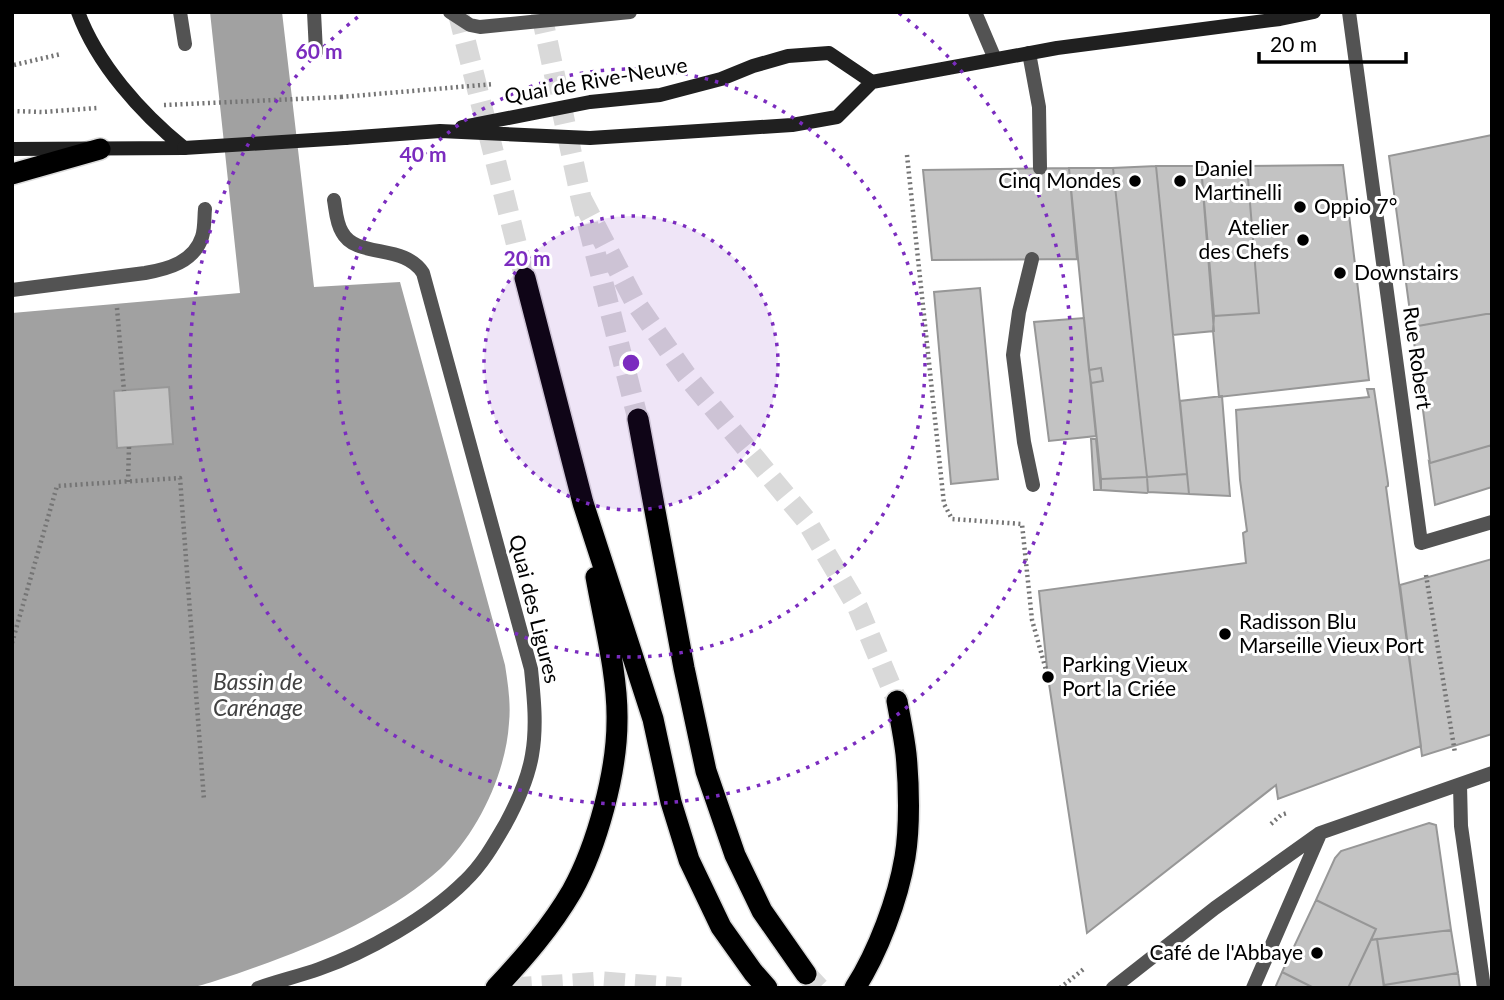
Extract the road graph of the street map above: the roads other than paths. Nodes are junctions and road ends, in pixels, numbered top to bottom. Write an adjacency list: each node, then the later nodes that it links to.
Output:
1 (78, 12): 15 (main road)
2 (180, 12): 9 (street)
3 (314, 12): 10 (street)
4 (450, 12): 5 (street)
5 (630, 12)
6 (975, 12): 12 (street)
7 (1314, 12): 11 (main road)
8 (1349, 12): 28 (street, Rue Robert)
9 (185, 44)
10 (316, 52)
11 (1029, 53): 12 (main road); 18 (street)
12 (995, 59): 13 (main road)
13 (872, 82): 14 (main road, Quai de Rive-Neuve); 14 (main road, Quai de Rive-Neuve)
14 (440, 131): 15 (main road, Quai de Rive-Neuve, bridge)
15 (184, 148): 17 (main road, Quai de Rive-Neuve)
16 (12, 149): 17 (main road, Quai de Rive-Neuve)
17 (100, 149): 19 (highway)
18 (1040, 168)
19 (12, 174)
20 (334, 200): 34 (street, Quai des Ligures)
21 (205, 209): 24 (street)
22 (1032, 259): 26 (street)
23 (525, 278): 27 (highway)
24 (12, 290)
25 (638, 419): 33 (highway)
26 (1033, 485)
27 (583, 503): 35 (highway); 36 (highway)
28 (1492, 522)
29 (897, 701): 37 (highway)
30 (1492, 773): 31 (street)
31 (1460, 785): 32 (street); 40 (street)
32 (1320, 833): 38 (street); 39 (street)
33 (806, 974)
34 (258, 988)
35 (496, 988)
36 (767, 988)
37 (855, 988)
38 (1112, 988)
39 (1253, 988)
40 (1484, 988)

